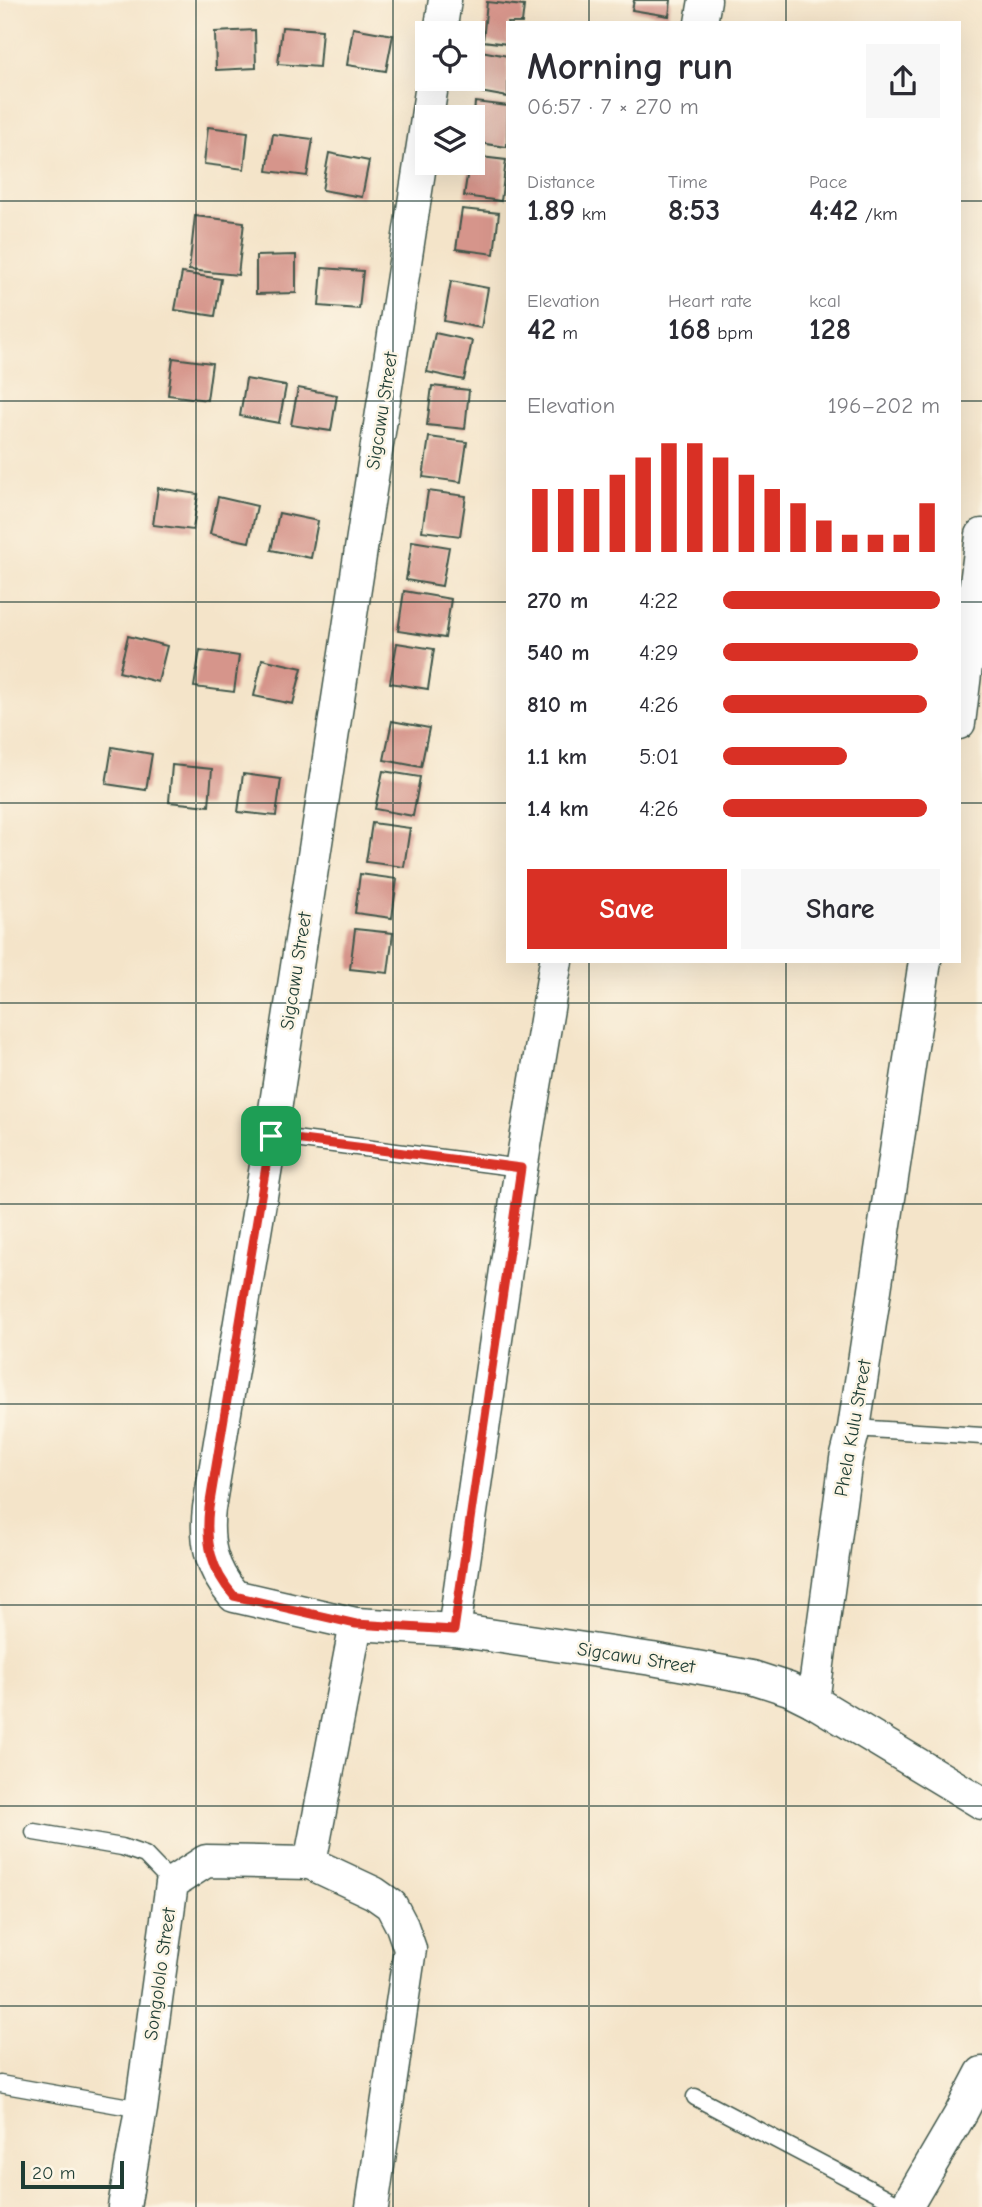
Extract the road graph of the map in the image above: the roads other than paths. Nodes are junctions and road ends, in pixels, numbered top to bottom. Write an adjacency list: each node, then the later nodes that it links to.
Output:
1 (445, 0): 3 (street)
2 (705, 0): 4 (street)
3 (442, 21)
4 (701, 21)
5 (418, 175): 11 (street, Sigcawu Street)
6 (982, 535): 7 (street)
7 (975, 657): 8 (street)
8 (961, 715)
9 (556, 963): 12 (street)
10 (925, 963): 13 (street, Phela Kulu Street)
11 (271, 1136): 12 (lane); 15 (street, Sigcawu Street)
12 (521, 1168): 16 (street)
13 (855, 1428): 14 (lane); 17 (street, Phela Kulu Street)
14 (982, 1436)
15 (356, 1624): 16 (street, Sigcawu Street); 20 (street)
16 (454, 1630): 17 (street, Sigcawu Street)
17 (813, 1701): 18 (street)
18 (982, 1803)
19 (34, 1832): 21 (lane)
20 (310, 1863): 21 (street, Songololo Street); 28 (street, Songololo Street)
21 (172, 1883): 25 (street, Songololo Street)
22 (982, 2073): 26 (street)
23 (0, 2084): 25 (lane)
24 (695, 2097): 29 (lane)
25 (141, 2109): 27 (street, Songololo Street)
26 (972, 2119): 29 (street)
27 (124, 2207)
28 (372, 2207)
29 (905, 2207)

